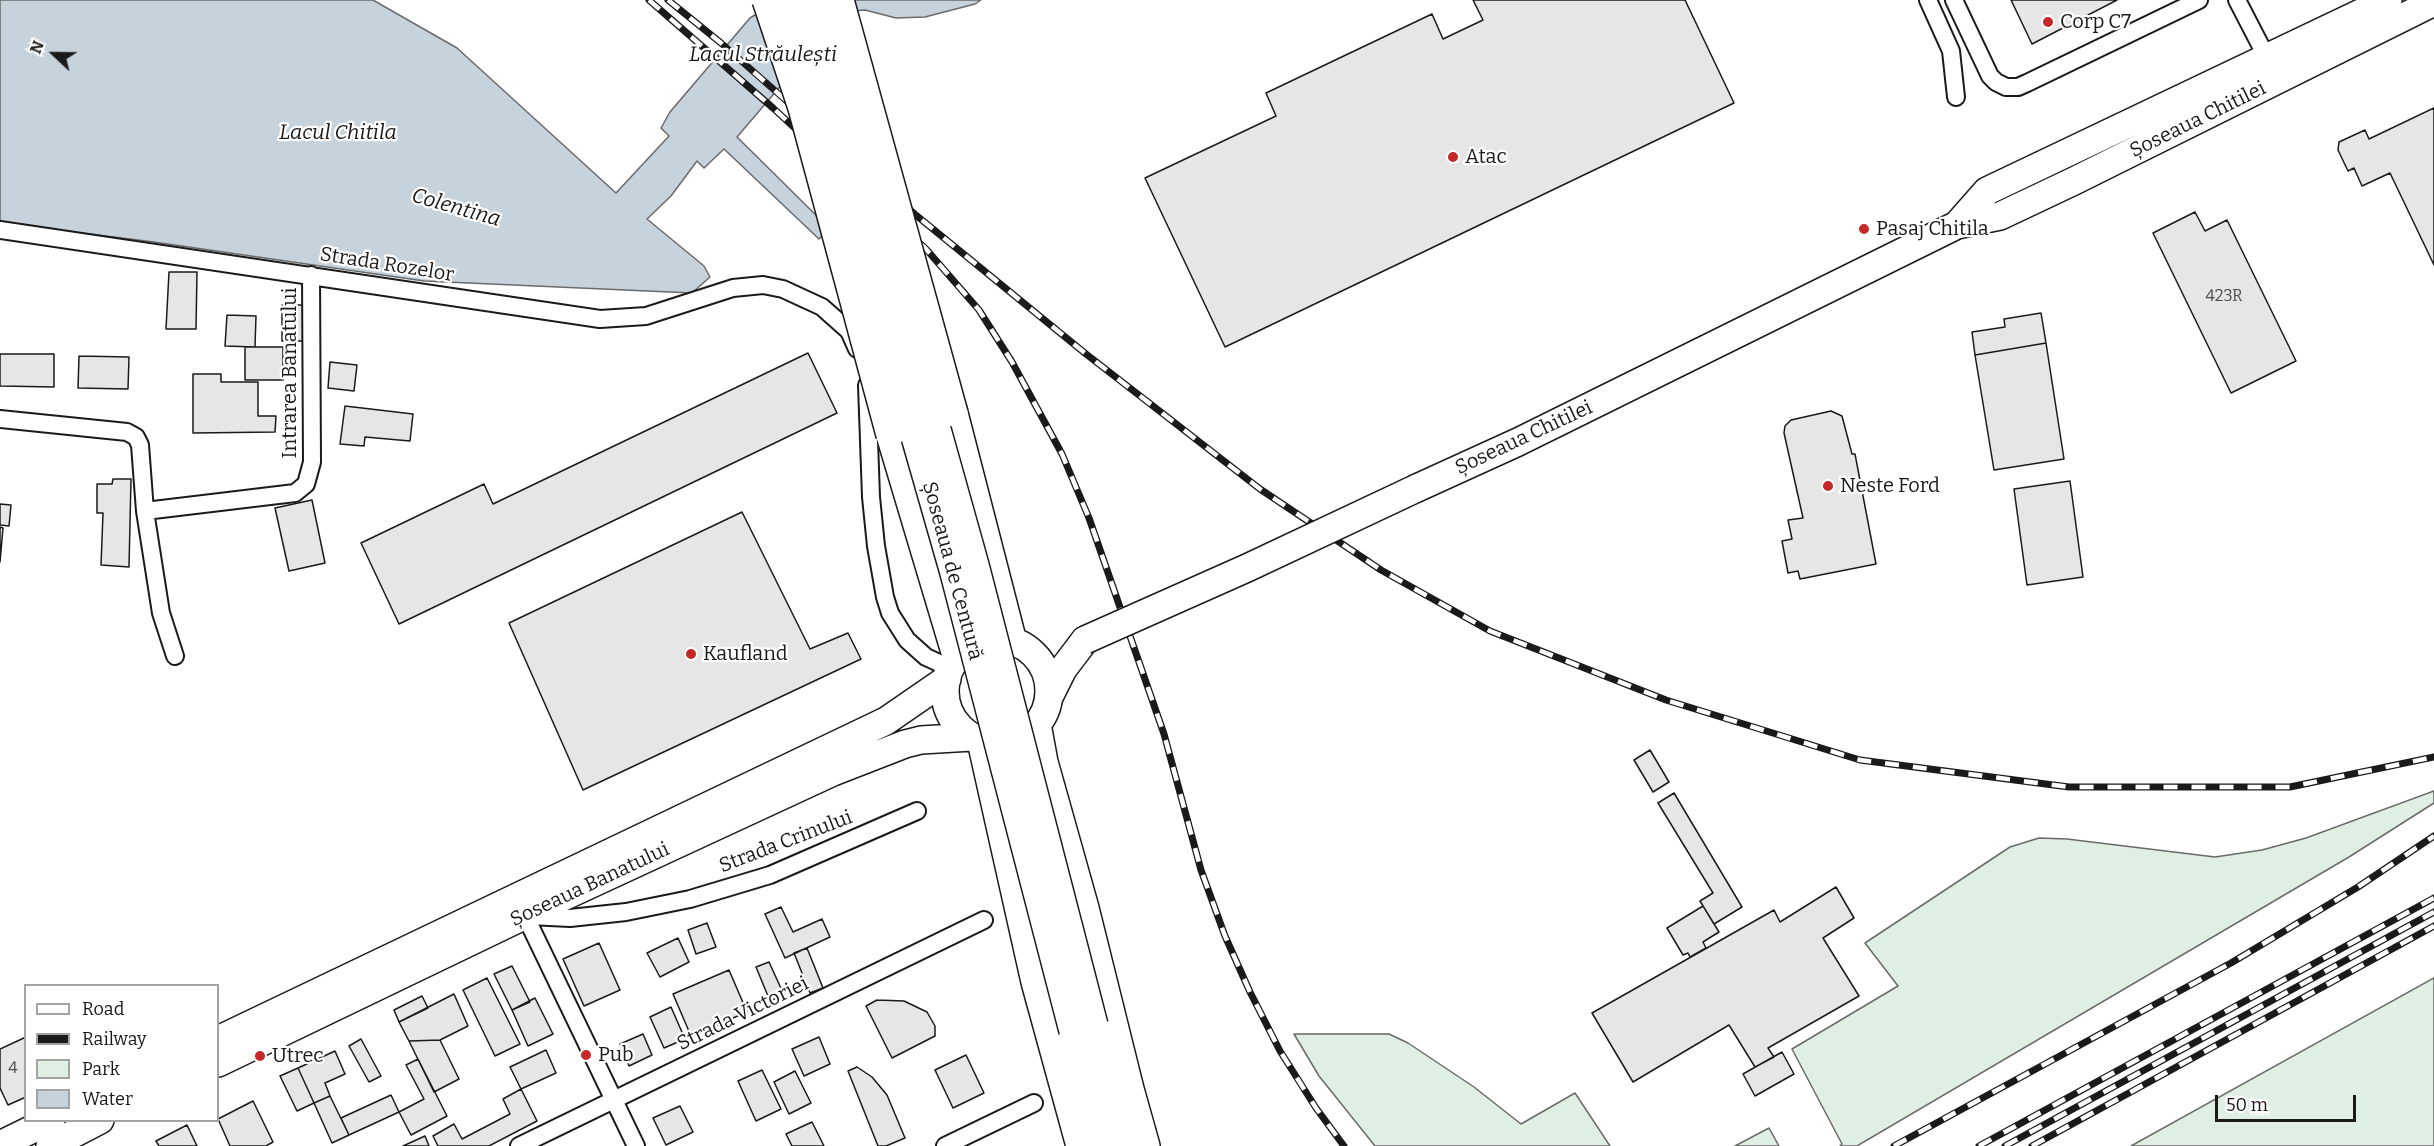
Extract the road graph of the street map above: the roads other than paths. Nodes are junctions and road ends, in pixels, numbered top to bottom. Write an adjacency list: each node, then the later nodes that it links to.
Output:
1 (766, 0): 23 (main road, bridge)
2 (790, 0): 30 (main road, Șoseaua de Centură, bridge)
3 (815, 0): 30 (main road, Șoseaua de Centură, bridge)
4 (840, 0): 21 (main road, bridge)
5 (1928, 0): 12 (street)
6 (1954, 0): 7 (street)
7 (2199, 0)
8 (2237, 0): 11 (street)
9 (2388, 0): 11 (main road, Șoseaua Chitilei)
10 (2434, 2): 14 (main road, Șoseaua Chitilei)
11 (2267, 58): 13 (main road, Șoseaua Chitilei)
12 (1956, 98)
13 (2031, 169): 14 (main road); 15 (main road, Șoseaua Chitilei)
14 (2044, 195): 15 (main road, Șoseaua Chitilei)
15 (1957, 225): 20 (main road, Șoseaua Chitilei, bridge)
16 (0, 230): 17 (street, Strada Rozelor)
17 (311, 275): 19 (street, Intrarea Banatului); 23 (street, Strada Rozelor)
18 (0, 419): 19 (street)
19 (145, 511): 22 (street)
20 (1085, 640): 21 (main road, Șoseaua Chitilei); 24 (main road, Șoseaua Chitilei)
21 (1020, 645): 23 (main road); 24 (main road)
22 (175, 656)
23 (951, 669): 26 (main road); 28 (main road, Șoseaua Banatului)
24 (1049, 697): 25 (main road)
25 (1037, 724): 26 (main road); 45 (main road)
26 (977, 739): 28 (main road, Șoseaua Banatului); 42 (main road)
27 (917, 811): 28 (street, Strada Crinului)
28 (521, 906): 31 (main road, Șoseaua Banatului); 32 (main road, Șoseaua Banatului); 33 (street)
29 (984, 920): 33 (street, Strada Victoriei)
30 (1083, 1028): 43 (main road, Șoseaua de Centură); 44 (main road, Șoseaua de Centură)
31 (219, 1040)
32 (219, 1062)
33 (614, 1100): 39 (street, Strada Victoriei); 40 (street)
34 (1034, 1103): 41 (street)
35 (47, 1122): 37 (main road)
36 (87, 1133): 38 (main road)
37 (0, 1145)
38 (50, 1146)
39 (519, 1146)
40 (636, 1146)
41 (945, 1146)
42 (1080, 1146)
43 (1101, 1146)
44 (1122, 1146)
45 (1146, 1146)

